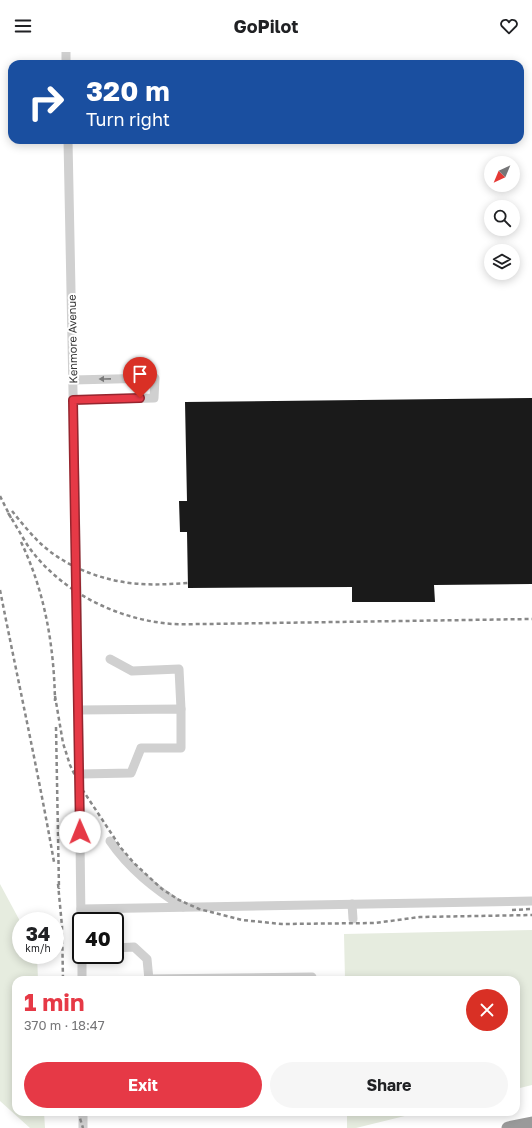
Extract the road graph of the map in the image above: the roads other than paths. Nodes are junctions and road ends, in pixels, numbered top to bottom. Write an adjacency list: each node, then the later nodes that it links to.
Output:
1 (68, 144): 2 (street, Kenmore Avenue)
2 (73, 380): 3 (street, Kenmore Avenue); 3 (street, one-way to 2)
3 (73, 400): 6 (street, Kenmore Avenue)
4 (110, 659): 5 (street)
5 (181, 709): 6 (street); 7 (street)
6 (79, 710): 7 (street, Kenmore Avenue)
7 (80, 774): 12 (street, Kenmore Avenue)
8 (110, 841): 11 (street)
9 (532, 901): 10 (street)
10 (352, 904): 11 (street); 14 (street)
11 (183, 907): 12 (street)
12 (81, 909): 13 (street, Kenmore Avenue)
13 (81, 912)
14 (353, 919)
15 (124, 948): 18 (street)
16 (82, 964): 17 (street)
17 (82, 976)
18 (150, 976)
19 (83, 1116): 21 (street)
20 (532, 1123): 22 (highway)
21 (83, 1128)
22 (508, 1128)

